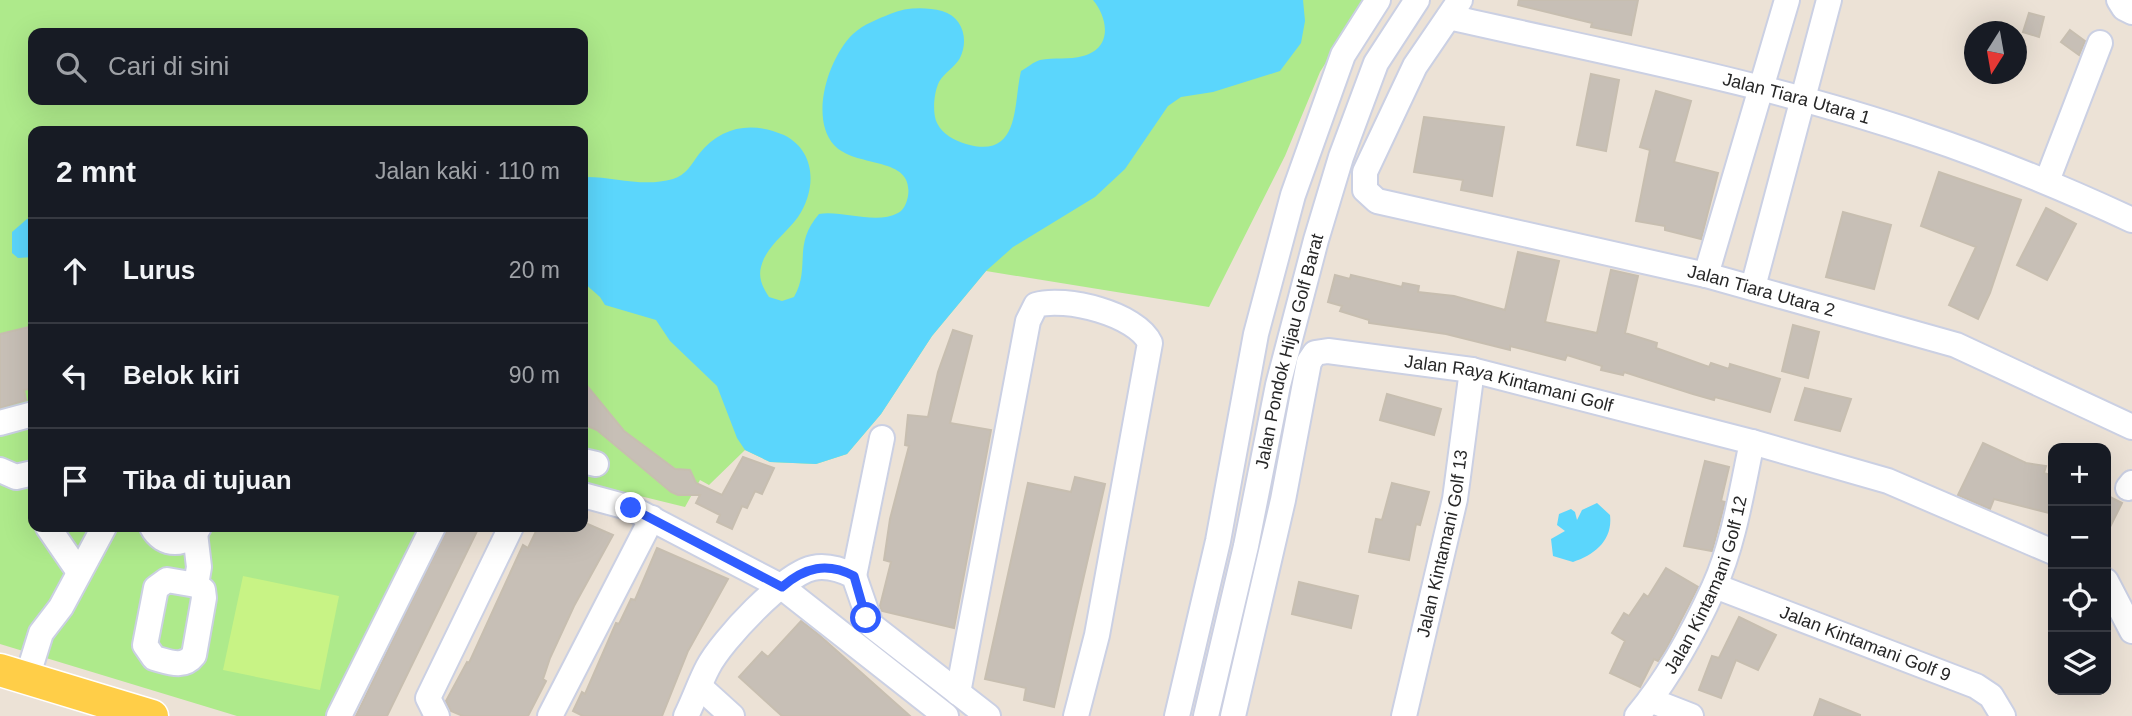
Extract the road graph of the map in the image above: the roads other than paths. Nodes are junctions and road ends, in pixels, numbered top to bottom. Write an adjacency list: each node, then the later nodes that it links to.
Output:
1 (1378, 0): 7 (street, Jalan Pondok Hijau Golf Barat)
2 (1417, 0): 8 (street, Jalan Pondok Hijau Golf Barat)
3 (1787, 0): 9 (street)
4 (1829, 0): 10 (street)
5 (1455, 8): 9 (street, Jalan Tiara Utara 1); 13 (street, Jalan Tiara Utara 2)
6 (2100, 43): 11 (street)
7 (1343, 55): 8 (street); 32 (street, Jalan Pondok Hijau Golf Barat)
8 (1376, 63): 33 (street, Jalan Pondok Hijau Golf Barat)
9 (1759, 88): 10 (street, Jalan Tiara Utara 1); 13 (street)
10 (1801, 100): 11 (street, Jalan Tiara Utara 1); 14 (street)
11 (2047, 181): 12 (street, Jalan Tiara Utara 1)
12 (2132, 220)
13 (1706, 275): 14 (street, Jalan Tiara Utara 2)
14 (1752, 288): 18 (street, Jalan Tiara Utara 2)
15 (1472, 369): 20 (street, Jalan Raya Kintamani Golf); 57 (street, Jalan Raya Kintamani Golf); 58 (street, Jalan Kintamani Golf 13)
16 (28, 416): 17 (street)
17 (0, 424)
18 (2132, 427)
19 (882, 438): 36 (street)
20 (1752, 442): 34 (street, Jalan Raya Kintamani Golf); 38 (street, Jalan Kintamani Golf 12)
21 (28, 474): 22 (street)
22 (1, 475)
23 (588, 496): 24 (street)
24 (652, 518): 39 (street); 49 (street)
25 (51, 532): 35 (street)
26 (101, 532): 35 (street)
27 (156, 532): 28 (street)
28 (195, 532)
29 (197, 532): 37 (street)
30 (431, 532): 47 (street)
31 (509, 532): 48 (street)
32 (1218, 541): 33 (street); 55 (street, Jalan Pondok Hijau Golf Barat)
33 (1246, 546): 56 (street, Jalan Pondok Hijau Golf Barat)
34 (2048, 550)
35 (79, 572): 42 (street)
36 (854, 576): 39 (street); 44 (street)
37 (196, 585)
38 (1715, 586): 45 (street, Jalan Kintamani Golf 12); 60 (street, Jalan Kintamani Golf 9)
39 (782, 587): 43 (street); 52 (street)
40 (2111, 591): 41 (street)
41 (2132, 631)
42 (23, 677): 46 (main road)
43 (700, 687): 50 (street); 51 (street)
44 (958, 693): 53 (street); 54 (street)
45 (1643, 708): 59 (street)
46 (152, 716)
47 (339, 716)
48 (437, 716)
49 (550, 716)
50 (686, 716)
51 (732, 716)
52 (946, 716)
53 (988, 716)
54 (1076, 716)
55 (1177, 716)
56 (1206, 716)
57 (1233, 716)
58 (1404, 716)
59 (1691, 716)
60 (2003, 716)

